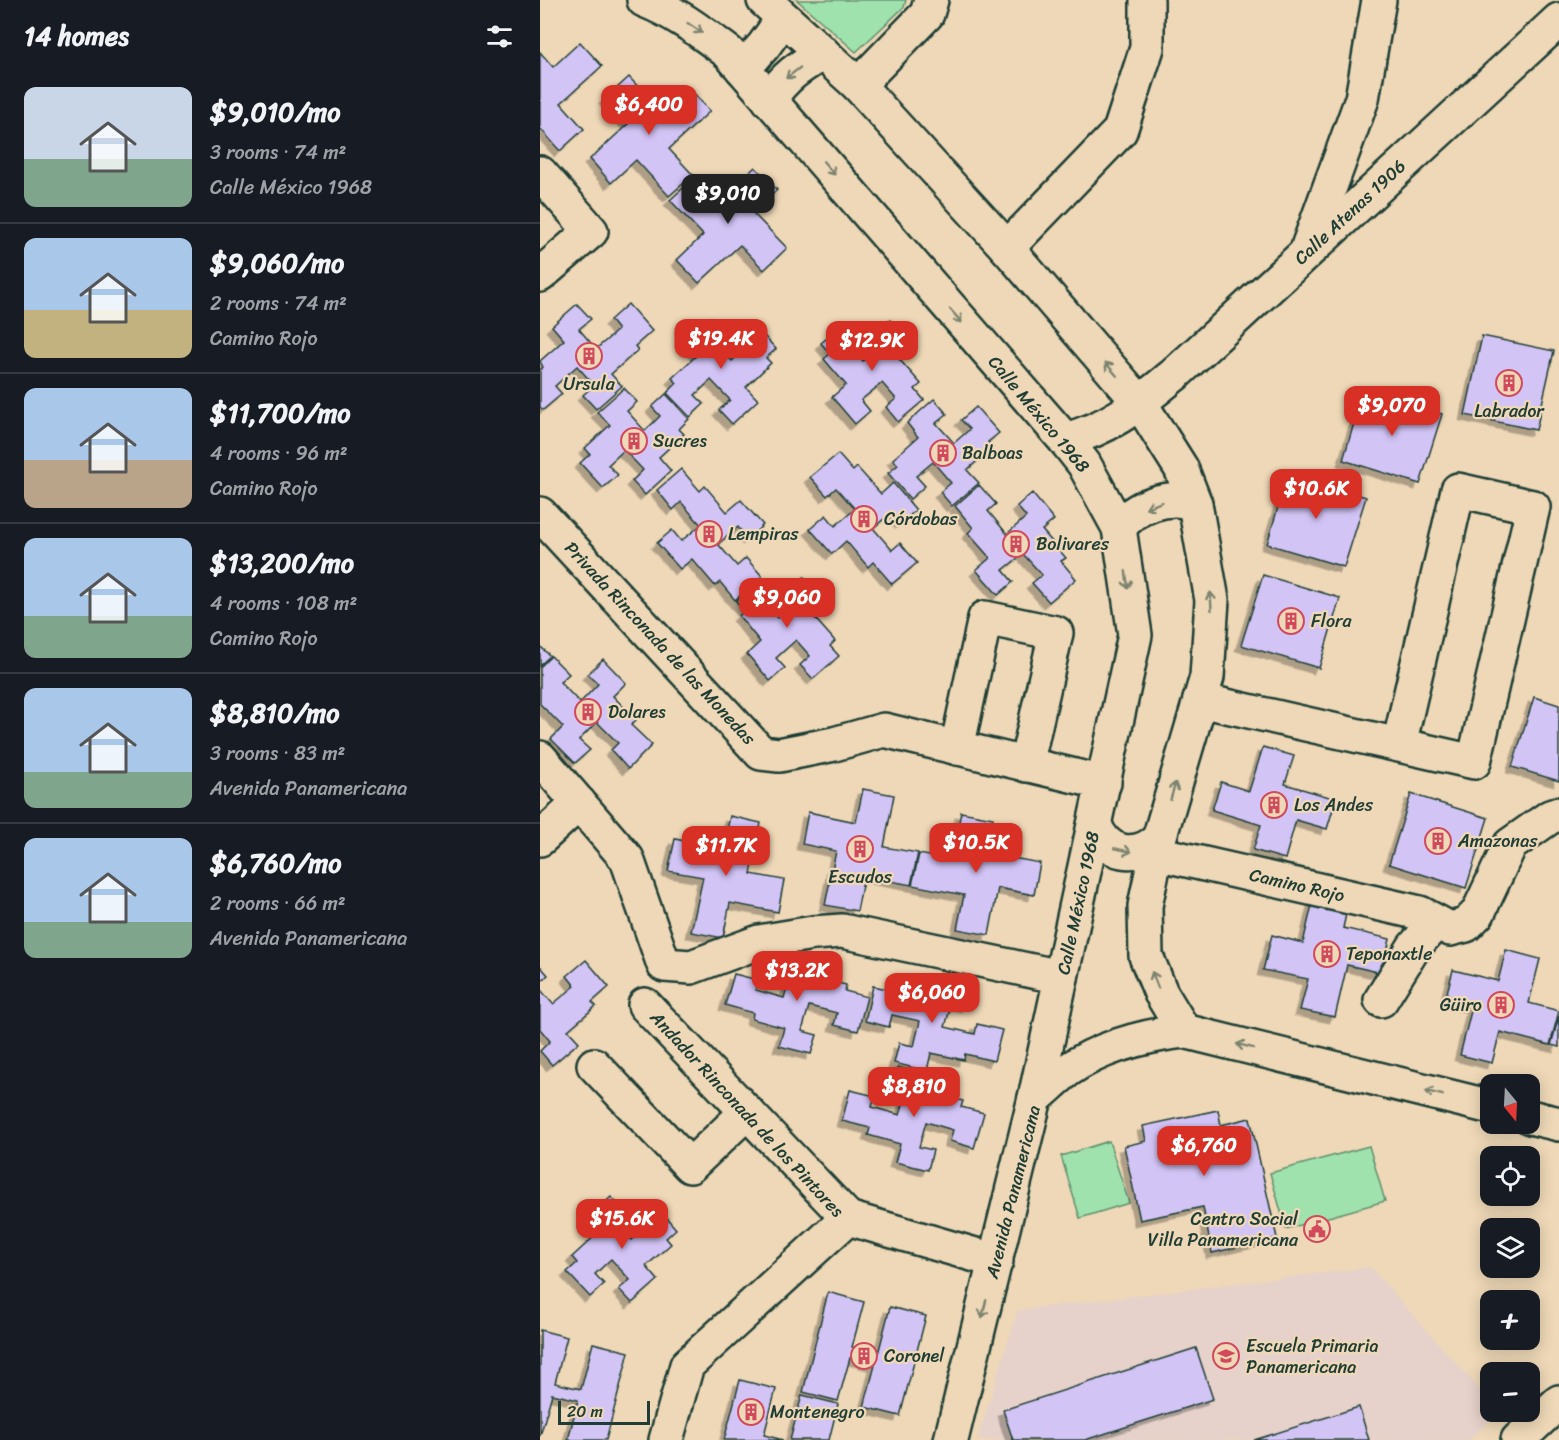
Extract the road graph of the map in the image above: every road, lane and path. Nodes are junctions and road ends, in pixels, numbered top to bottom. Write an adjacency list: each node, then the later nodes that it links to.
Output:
1 (644, 0): 8 (street, Calle México 1968, one-way to 8)
2 (931, 0): 9 (street)
3 (1147, 0): 12 (street)
4 (1379, 0): 13 (street)
5 (773, 9): 7 (street); 8 (street)
6 (1559, 20): 13 (street, Calle Atenas 1906)
7 (823, 53): 9 (street); 10 (street, one-way to 10)
8 (742, 68): 10 (street, Calle México 1968)
9 (858, 85): 12 (street)
10 (769, 100): 16 (street, Calle México 1968, one-way to 16)
11 (540, 173): 14 (street)
12 (1007, 248): 15 (street, one-way to 12)
13 (1306, 251): 15 (street, Calle Atenas 1906)
14 (540, 276)
15 (1140, 403): 16 (street, Calle Atenas 1906); 17 (street)
16 (1065, 441): 19 (street, Calle México 1968)
17 (1195, 504): 19 (street, one-way to 19); 20 (street, one-way to 17)
18 (540, 514): 22 (street, Privada Rinconada de las Monedas)
19 (1119, 528): 25 (street, Calle México 1968, one-way to 25)
20 (1200, 700): 21 (street); 30 (street, one-way to 20)
21 (1399, 745): 21 (street)
22 (957, 748): 24 (street, Privada Rinconada de las Monedas); 24 (street)
23 (540, 758): 26 (street)
24 (1026, 765): 25 (street, Privada Rinconada de las Monedas)
25 (1104, 783): 28 (street, Calle México 1968)
26 (579, 803): 29 (street); 32 (street)
27 (1559, 814): 31 (street, Camino Rojo)
28 (1095, 825): 30 (street, one-way to 30); 32 (street, Calle México 1968)
29 (540, 839)
30 (1158, 846): 31 (street, Camino Rojo); 35 (street, one-way to 30)
31 (1436, 922): 33 (street)
32 (1062, 977): 37 (street, Calle México 1968)
33 (1381, 1000)
34 (645, 1005): 39 (street, Andador Rinconada de los Pintores)
35 (1184, 1031): 37 (street, Avenida Panamericana); 38 (street, Avenida Panamericana, one-way to 35)
36 (594, 1065): 39 (street)
37 (1035, 1098): 43 (street, Avenida Panamericana)
38 (1480, 1104)
39 (747, 1112): 42 (street, Andador Rinconada de los Pintores)
40 (1540, 1119): 41 (street)
41 (1559, 1124)
42 (848, 1218): 43 (street); 45 (street, Andador Rinconada de los Pintores)
43 (996, 1261): 46 (street, Avenida Panamericana, one-way to 46)
44 (1559, 1402): 47 (street)
45 (666, 1440)
46 (951, 1440)
47 (1518, 1440)

